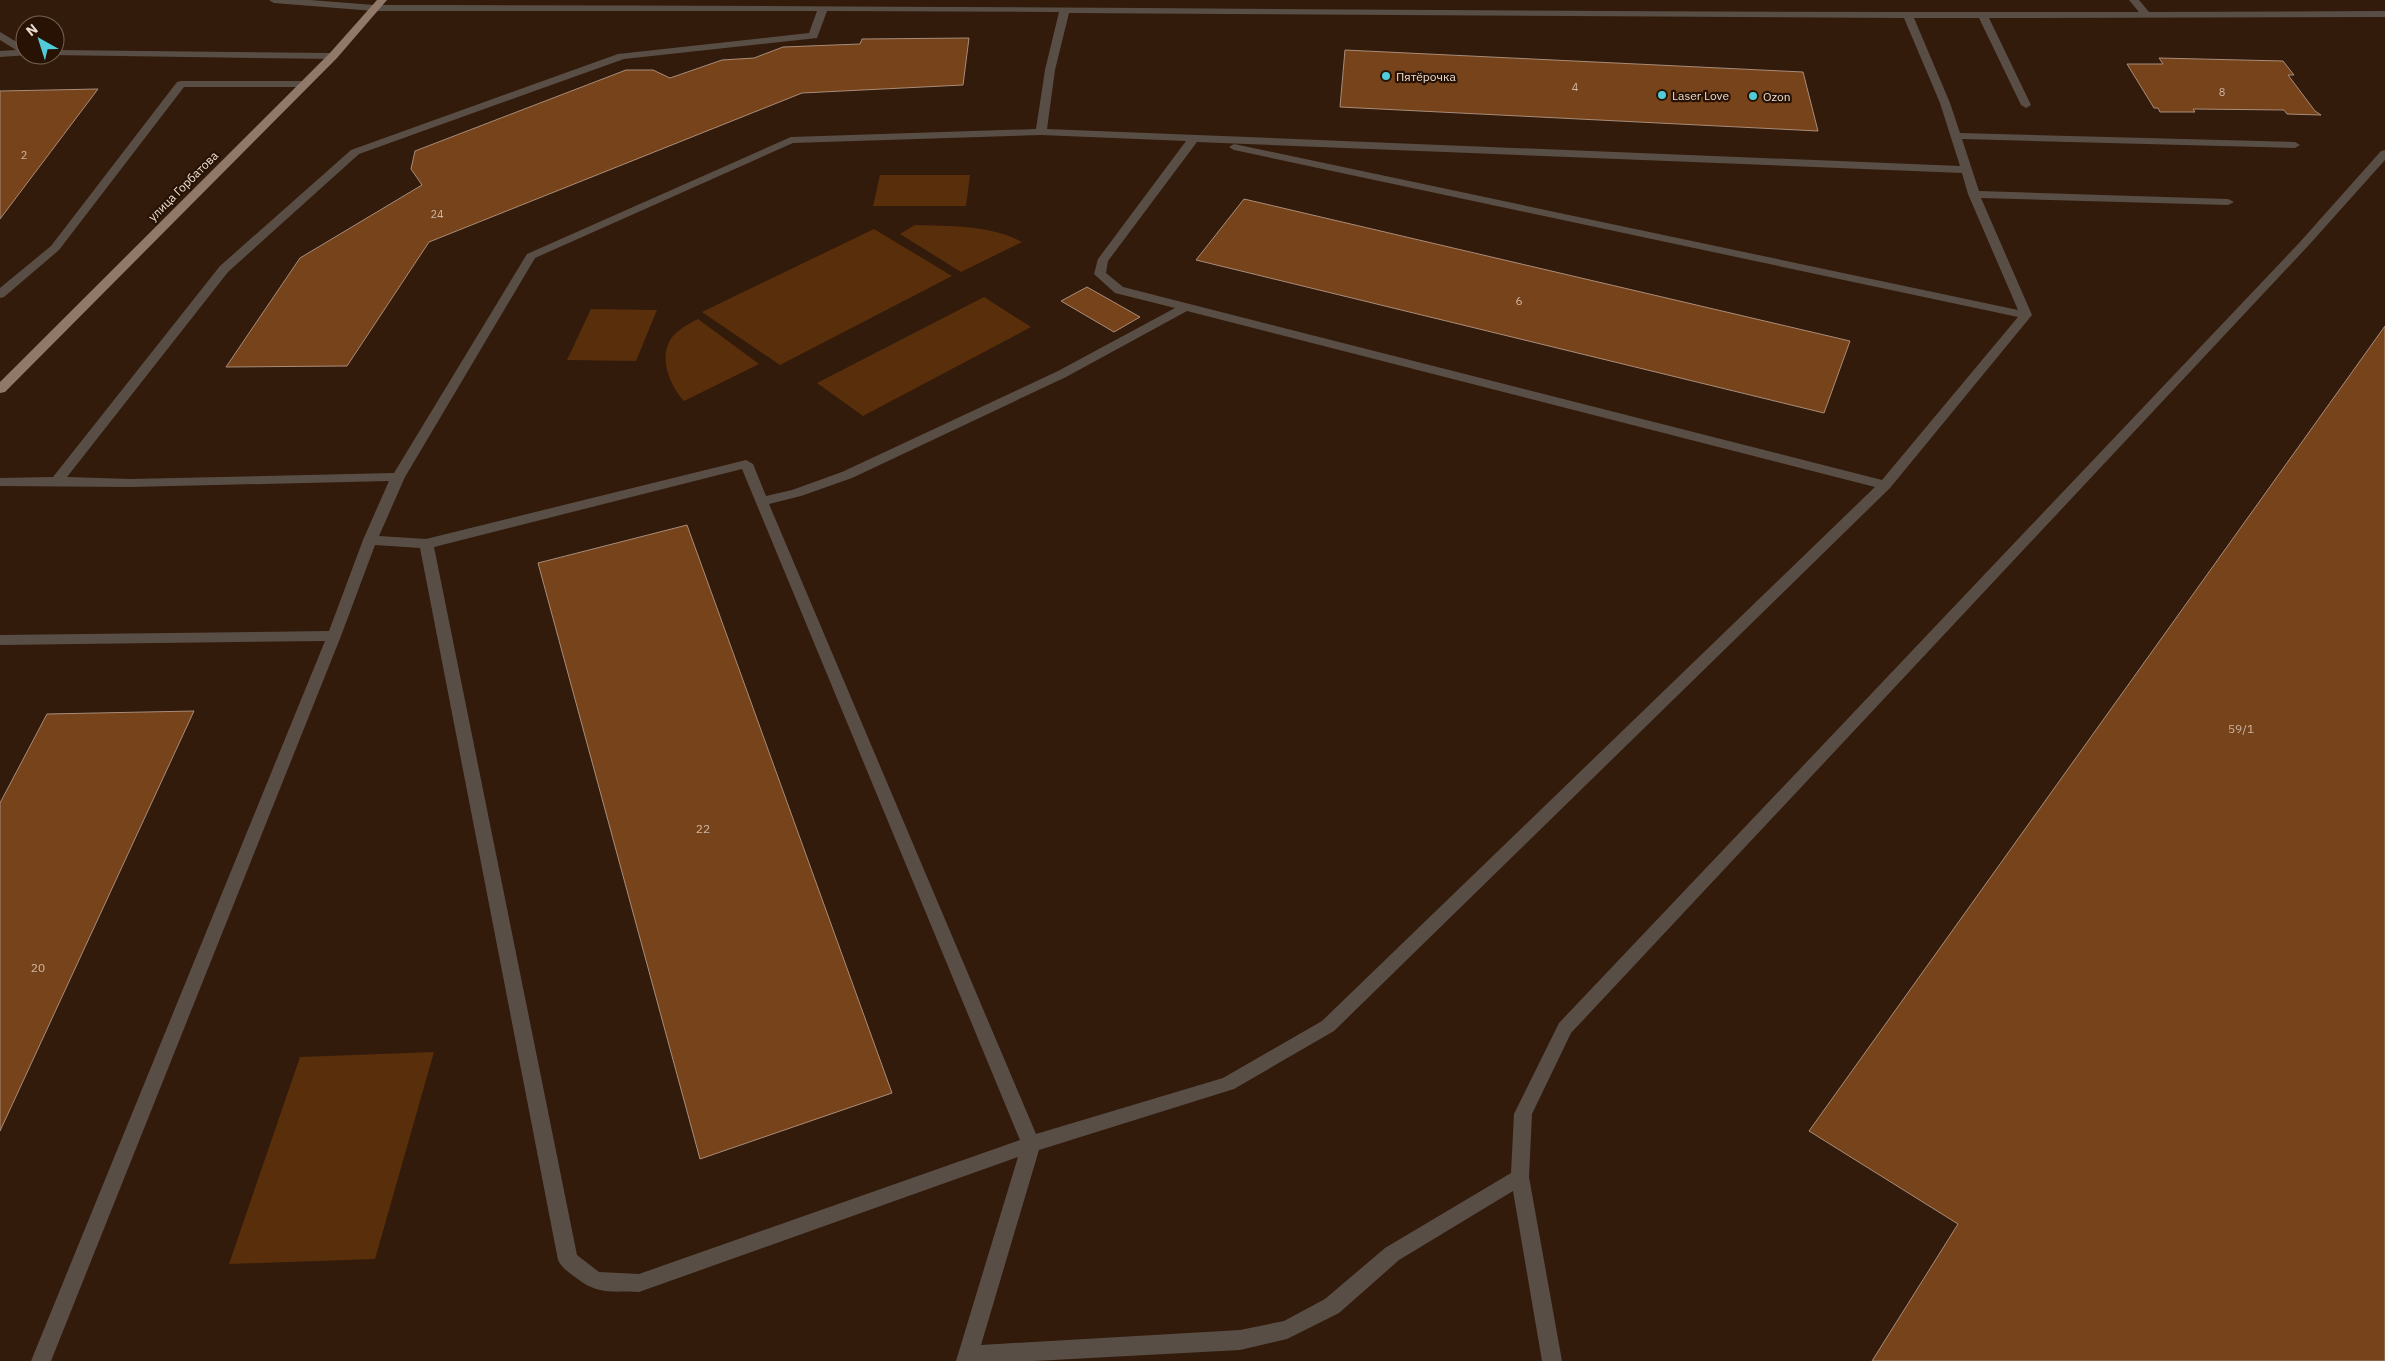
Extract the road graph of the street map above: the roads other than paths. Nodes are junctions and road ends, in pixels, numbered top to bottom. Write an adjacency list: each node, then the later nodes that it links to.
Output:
1 (274, 0): 3 (street)
2 (2134, 0): 6 (street)
3 (378, 4): 4 (street); 15 (main road, улица Горбатова)
4 (823, 8): 5 (street); 31 (street)
5 (1065, 9): 8 (street); 18 (street)
6 (2146, 14): 7 (street); 9 (street)
7 (2385, 14)
8 (1908, 15): 9 (street); 19 (street)
9 (1983, 15): 17 (street)
10 (0, 35): 11 (street)
11 (15, 45)
12 (15, 53): 14 (street)
13 (65, 53): 15 (street)
14 (0, 54)
15 (334, 56): 16 (main road, улица Горбатова)
16 (305, 84): 26 (street); 29 (main road, улица Горбатова)
17 (2026, 105)
18 (1041, 132): 20 (street); 30 (street)
19 (1954, 136): 21 (street); 23 (street)
20 (1194, 138): 23 (street); 27 (street); 28 (street)
21 (2294, 145)
22 (2385, 153): 40 (street)
23 (1967, 170): 24 (street)
24 (1974, 194): 25 (street); 28 (street)
25 (2228, 202)
26 (0, 294)
27 (1184, 308): 33 (street); 34 (street)
28 (2026, 315): 33 (street)
29 (0, 389)
30 (398, 477): 31 (street); 35 (street)
31 (57, 480): 32 (street)
32 (0, 482)
33 (1885, 485): 39 (street)
34 (762, 501): 36 (street); 39 (street)
35 (370, 540): 36 (street); 37 (street)
36 (426, 544): 39 (street)
37 (334, 636): 38 (street); 42 (street)
38 (0, 640)
39 (1031, 1144): 41 (street)
40 (1520, 1177): 41 (street); 43 (street)
41 (967, 1358)
42 (41, 1361)
43 (1552, 1361)

